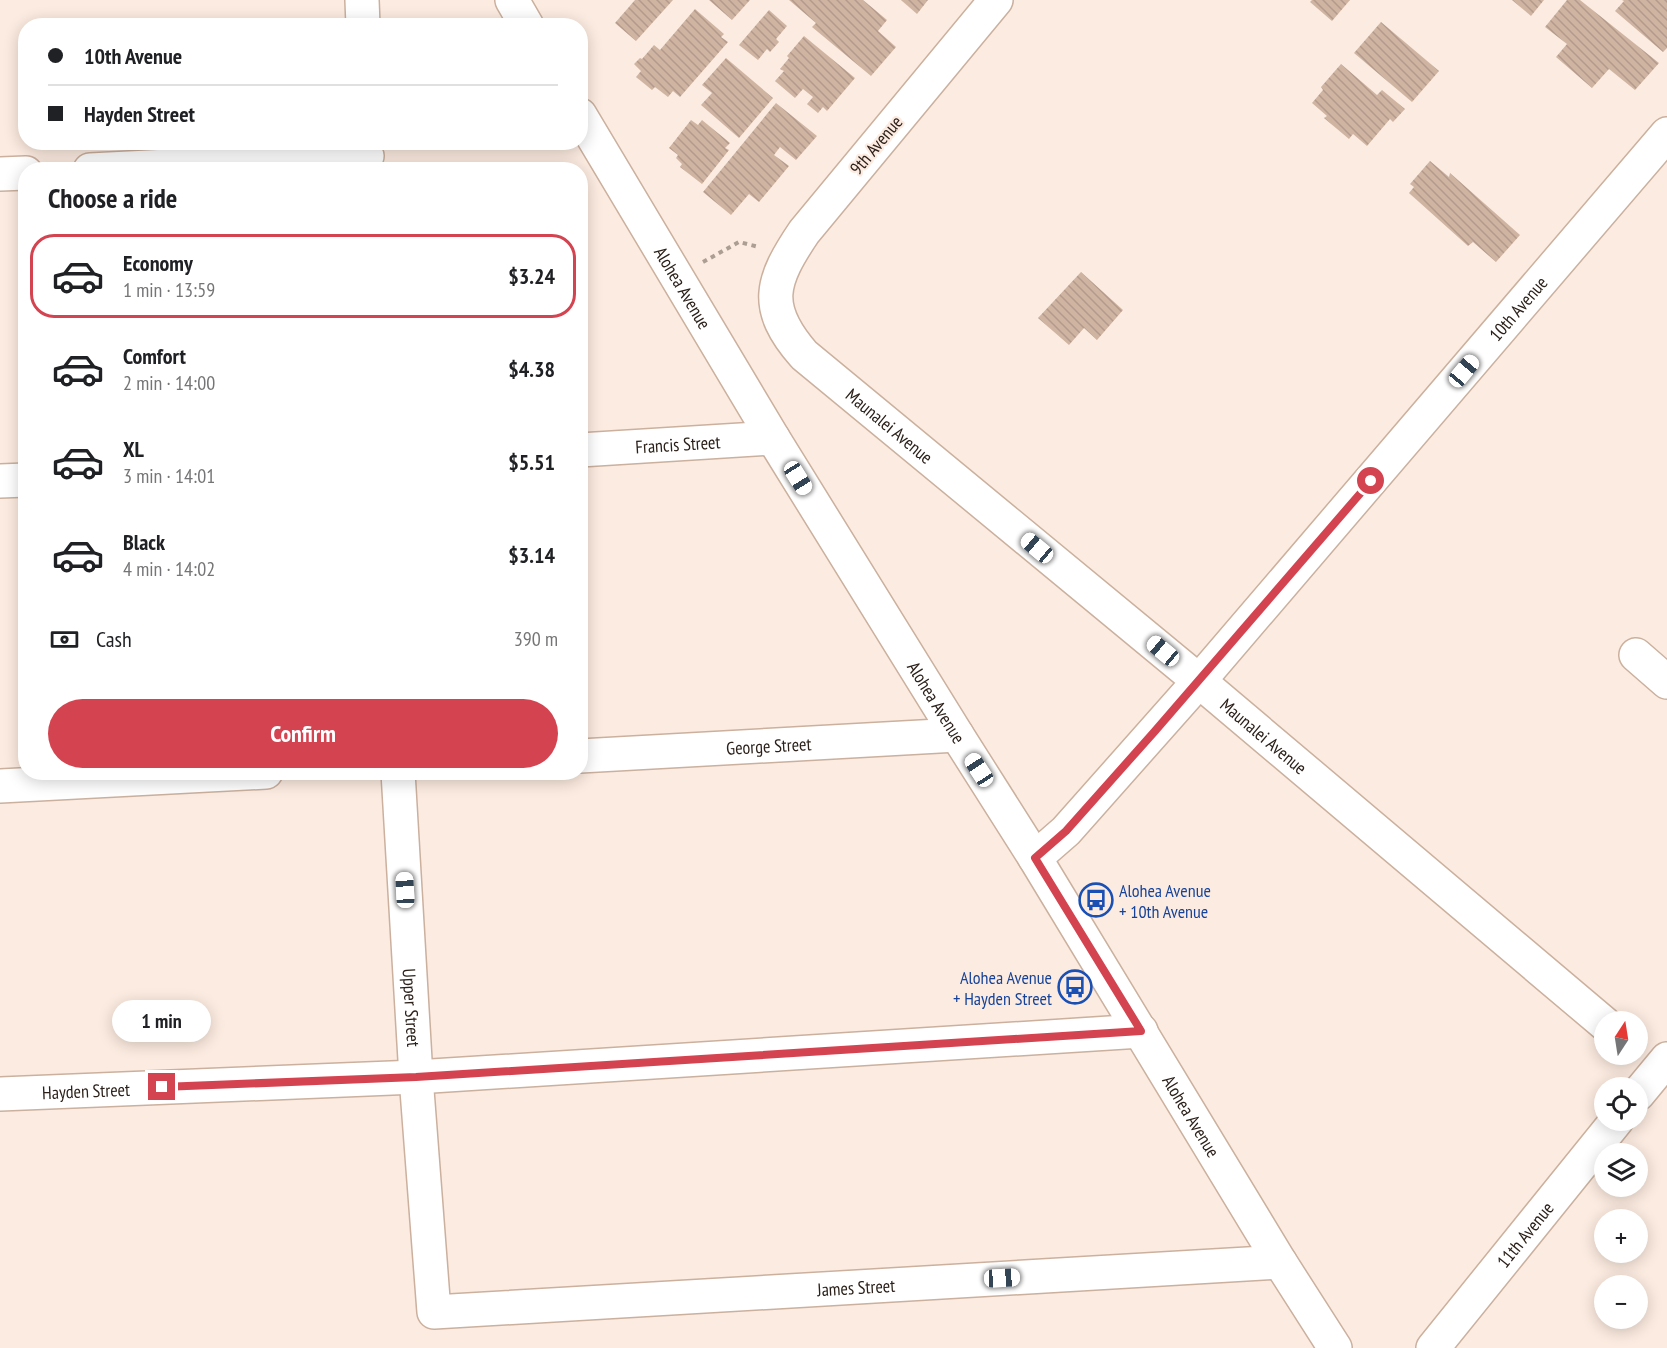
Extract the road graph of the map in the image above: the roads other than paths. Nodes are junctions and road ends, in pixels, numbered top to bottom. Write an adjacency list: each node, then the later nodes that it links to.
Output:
1 (362, 0): 4 (street)
2 (512, 0): 5 (street)
3 (996, 0): 12 (street, 9th Avenue)
4 (363, 18)
5 (522, 18)
6 (588, 128): 13 (street, Alohea Avenue)
7 (1667, 134): 18 (street, 10th Avenue)
8 (368, 156): 9 (street)
9 (249, 162)
10 (18, 173): 11 (street)
11 (0, 174)
12 (775, 301): 18 (street, Maunalei Avenue)
13 (773, 438): 14 (street, Francis Street); 20 (street, Alohea Avenue)
14 (588, 450)
15 (18, 480): 16 (street)
16 (0, 481)
17 (1636, 654): 19 (street)
18 (1199, 681): 25 (street, 10th Avenue); 26 (street, Maunalei Avenue)
19 (1667, 682)
20 (957, 735): 21 (street, George Street); 25 (street, Alohea Avenue)
21 (588, 756)
22 (114, 780): 24 (street)
23 (398, 780): 29 (street, Upper Street)
24 (0, 786)
25 (1035, 858): 27 (street, Alohea Avenue)
26 (1594, 1015)
27 (1141, 1031): 29 (street, Hayden Street); 33 (street, Alohea Avenue)
28 (1658, 1064): 30 (street)
29 (416, 1077): 31 (street, Hayden Street); 34 (street, Upper Street)
30 (1648, 1079)
31 (0, 1094)
32 (1608, 1131): 36 (street, 11th Avenue)
33 (1280, 1262): 34 (street, James Street); 35 (street, Alohea Avenue)
34 (434, 1312)
35 (1335, 1348)
36 (1433, 1348)

